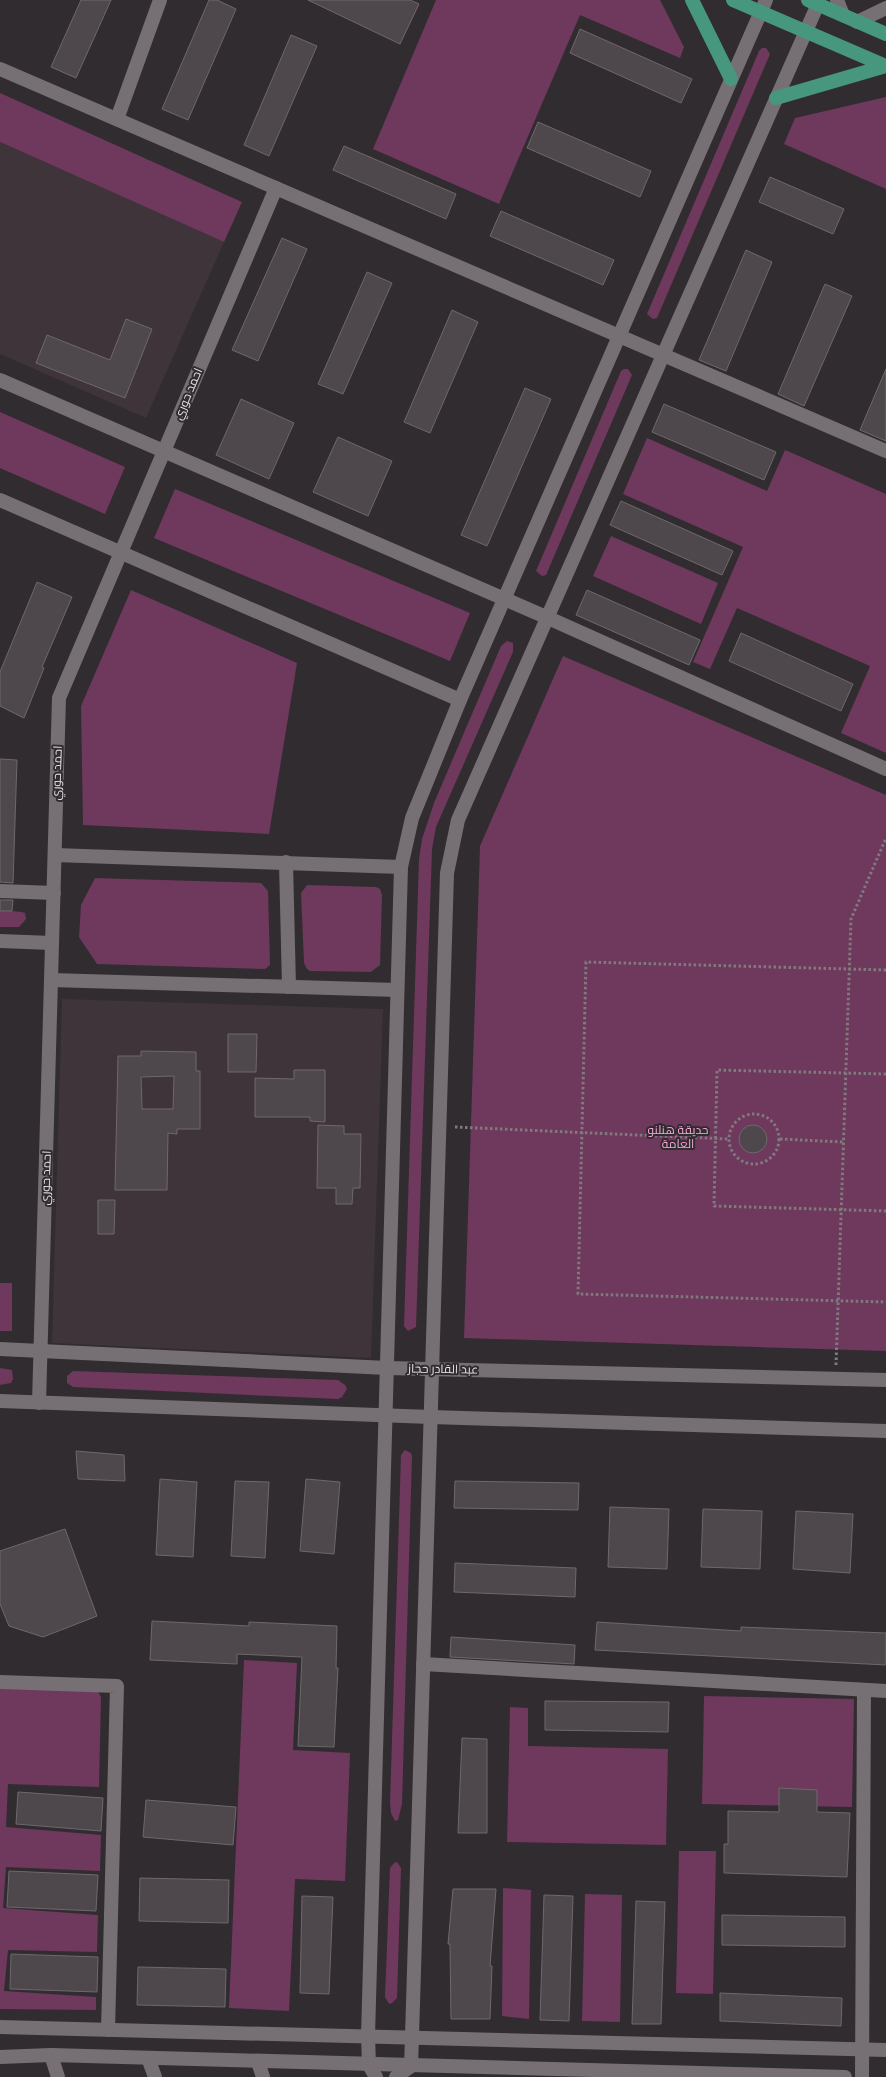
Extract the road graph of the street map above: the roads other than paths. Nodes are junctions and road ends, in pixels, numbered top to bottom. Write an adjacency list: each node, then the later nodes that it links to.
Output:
1 (160, 0): 16 (street)
2 (692, 0): 14 (main road)
3 (733, 0): 6 (main road)
4 (837, 0): 8 (street)
5 (813, 2): 8 (main road); 10 (street)
6 (763, 6): 10 (main road); 14 (street)
7 (886, 8): 9 (street)
8 (843, 15): 9 (main road)
9 (857, 22): 11 (main road)
10 (805, 32): 12 (main road); 15 (street)
11 (886, 34)
12 (886, 66): 15 (main road)
13 (0, 69): 16 (street)
14 (731, 79): 18 (street)
15 (776, 98): 19 (street)
16 (117, 119): 17 (street)
17 (276, 188): 18 (street); 21 (street, احمد حوري)
18 (619, 336): 19 (street); 25 (street)
19 (663, 354): 22 (street); 26 (street)
20 (0, 380): 21 (street)
21 (164, 451): 24 (street, احمد حوري); 25 (street)
22 (886, 451)
23 (0, 500): 24 (street)
24 (121, 552): 27 (street); 29 (street, احمد حوري)
25 (504, 598): 26 (street); 27 (street)
26 (546, 617): 28 (street); 42 (street)
27 (460, 700): 31 (street)
28 (886, 769)
29 (55, 855): 30 (street); 33 (street, احمد حوري)
30 (286, 862): 31 (street); 37 (street)
31 (401, 867): 38 (street)
32 (0, 891): 33 (street)
33 (54, 893): 35 (street, احمد حوري)
34 (0, 941): 35 (street)
35 (52, 943): 36 (street, احمد حوري)
36 (51, 980): 37 (street); 40 (street, احمد حوري)
37 (289, 987): 38 (street)
38 (398, 990): 41 (street)
39 (0, 1349): 40 (street, عبد القادر حجاز)
40 (41, 1350): 41 (street, عبد القادر حجاز); 45 (street, احمد حوري)
41 (387, 1368): 42 (street, عبد القادر حجاز); 46 (street)
42 (432, 1369): 43 (street, عبد القادر حجاز); 47 (street)
43 (886, 1380)
44 (0, 1401): 45 (street)
45 (40, 1403): 46 (street)
46 (385, 1416): 47 (street); 55 (street)
47 (431, 1417): 48 (street); 49 (street)
48 (886, 1431)
49 (423, 1664): 51 (street); 56 (street)
50 (0, 1682): 54 (street)
51 (864, 1690): 52 (street); 57 (street)
52 (886, 1691)
53 (0, 2026): 54 (street)
54 (108, 2030): 55 (street)
55 (368, 2036): 56 (street); 64 (street)
56 (412, 2037): 57 (street); 63 (street)
57 (862, 2050): 58 (street); 72 (street)
58 (886, 2050)
59 (50, 2055): 60 (street); 61 (street); 67 (street)
60 (0, 2057)
61 (148, 2058): 62 (street); 68 (street)
62 (258, 2062): 64 (street); 69 (street)
63 (411, 2066): 64 (street); 65 (street); 70 (street)
64 (372, 2071)
65 (672, 2075): 66 (street)
66 (754, 2076): 71 (street)
67 (58, 2077)
68 (155, 2077)
69 (263, 2077)
70 (396, 2077)
71 (845, 2077)
72 (862, 2077)

